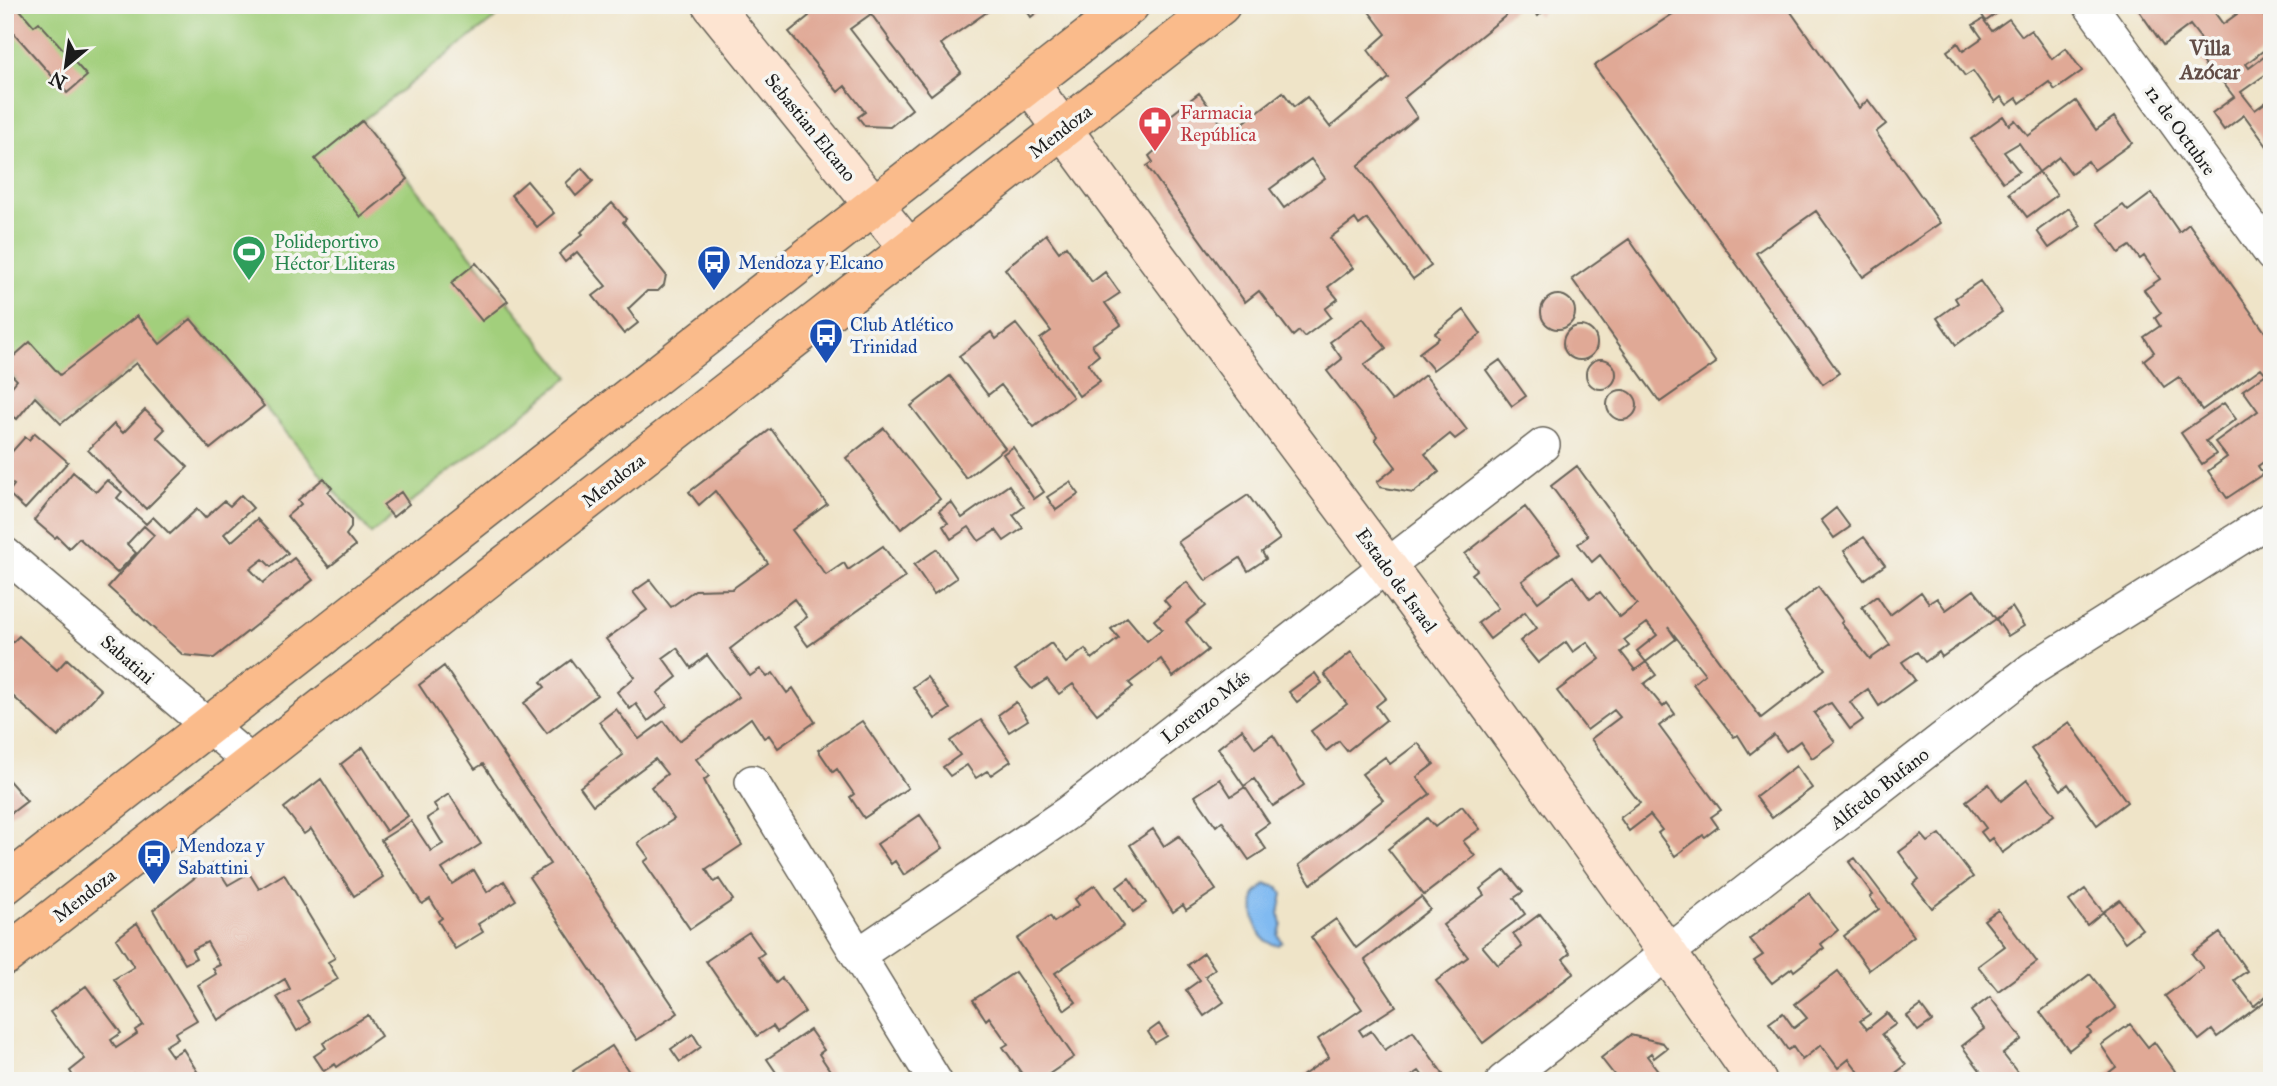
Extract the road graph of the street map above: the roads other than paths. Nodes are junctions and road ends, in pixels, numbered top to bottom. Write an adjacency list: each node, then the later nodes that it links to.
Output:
1 (712, 5): 7 (street, Sebastian Elcano)
2 (1130, 5): 5 (main road)
3 (1221, 5): 6 (main road, Mendoza)
4 (2090, 5): 9 (street, 12 de Octubre)
5 (1030, 84): 6 (street, Estado de Israel); 7 (main road)
6 (1062, 129): 8 (main road, Mendoza); 13 (street, Estado de Israel)
7 (874, 206): 8 (street, Sebastian Elcano); 14 (main road)
8 (909, 249): 15 (main road, Mendoza)
9 (2272, 255)
10 (1543, 445): 13 (street, Lorenzo Más)
11 (2272, 517): 18 (street, Alfredo Bufano)
12 (5, 554): 14 (street, Sabatini)
13 (1387, 565): 18 (street, Estado de Israel); 19 (street, Lorenzo Más)
14 (208, 727): 15 (street, Sabatini); 17 (main road)
15 (252, 763): 20 (main road, Mendoza)
16 (752, 782): 19 (street)
17 (5, 885)
18 (1668, 953): 22 (street, Alfredo Bufano); 23 (street, Estado de Israel)
19 (858, 955): 21 (street)
20 (5, 956)
21 (935, 1081)
22 (1503, 1081)
23 (1757, 1081)

